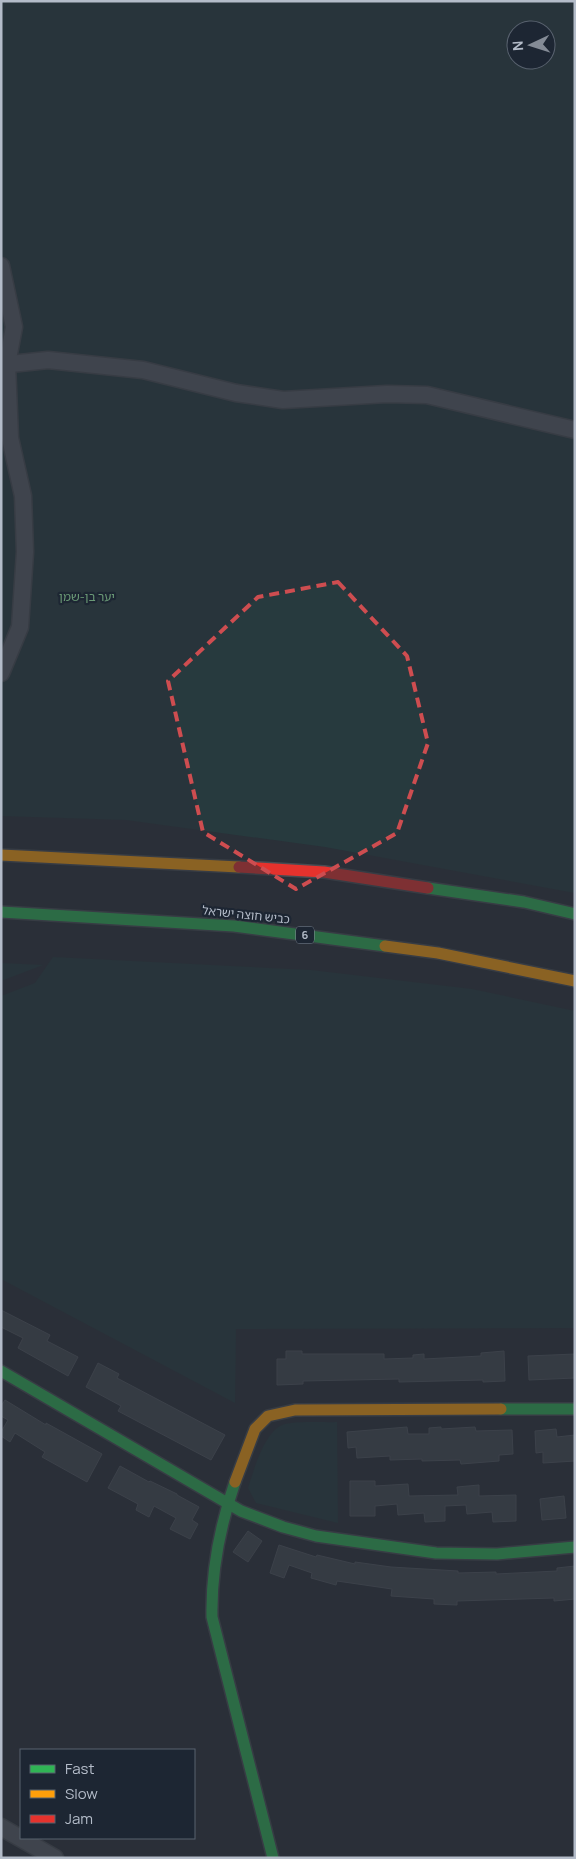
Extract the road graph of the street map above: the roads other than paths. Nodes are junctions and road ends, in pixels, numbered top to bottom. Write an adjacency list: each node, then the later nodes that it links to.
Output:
1 (1, 266): 2 (street)
2 (4, 364): 3 (street); 4 (street)
3 (575, 430)
4 (1, 673)
5 (1, 855): 7 (main road)
6 (1, 912): 8 (main road, כביש חוצה ישראל / 6)
7 (575, 914)
8 (575, 981)
9 (1, 1371): 11 (main road)
10 (575, 1409): 11 (main road)
11 (228, 1504): 12 (main road); 17 (main road)
12 (575, 1547)
13 (1, 1827): 14 (street)
14 (20, 1838)
15 (22, 1839): 16 (street)
16 (55, 1858)
17 (273, 1858)

